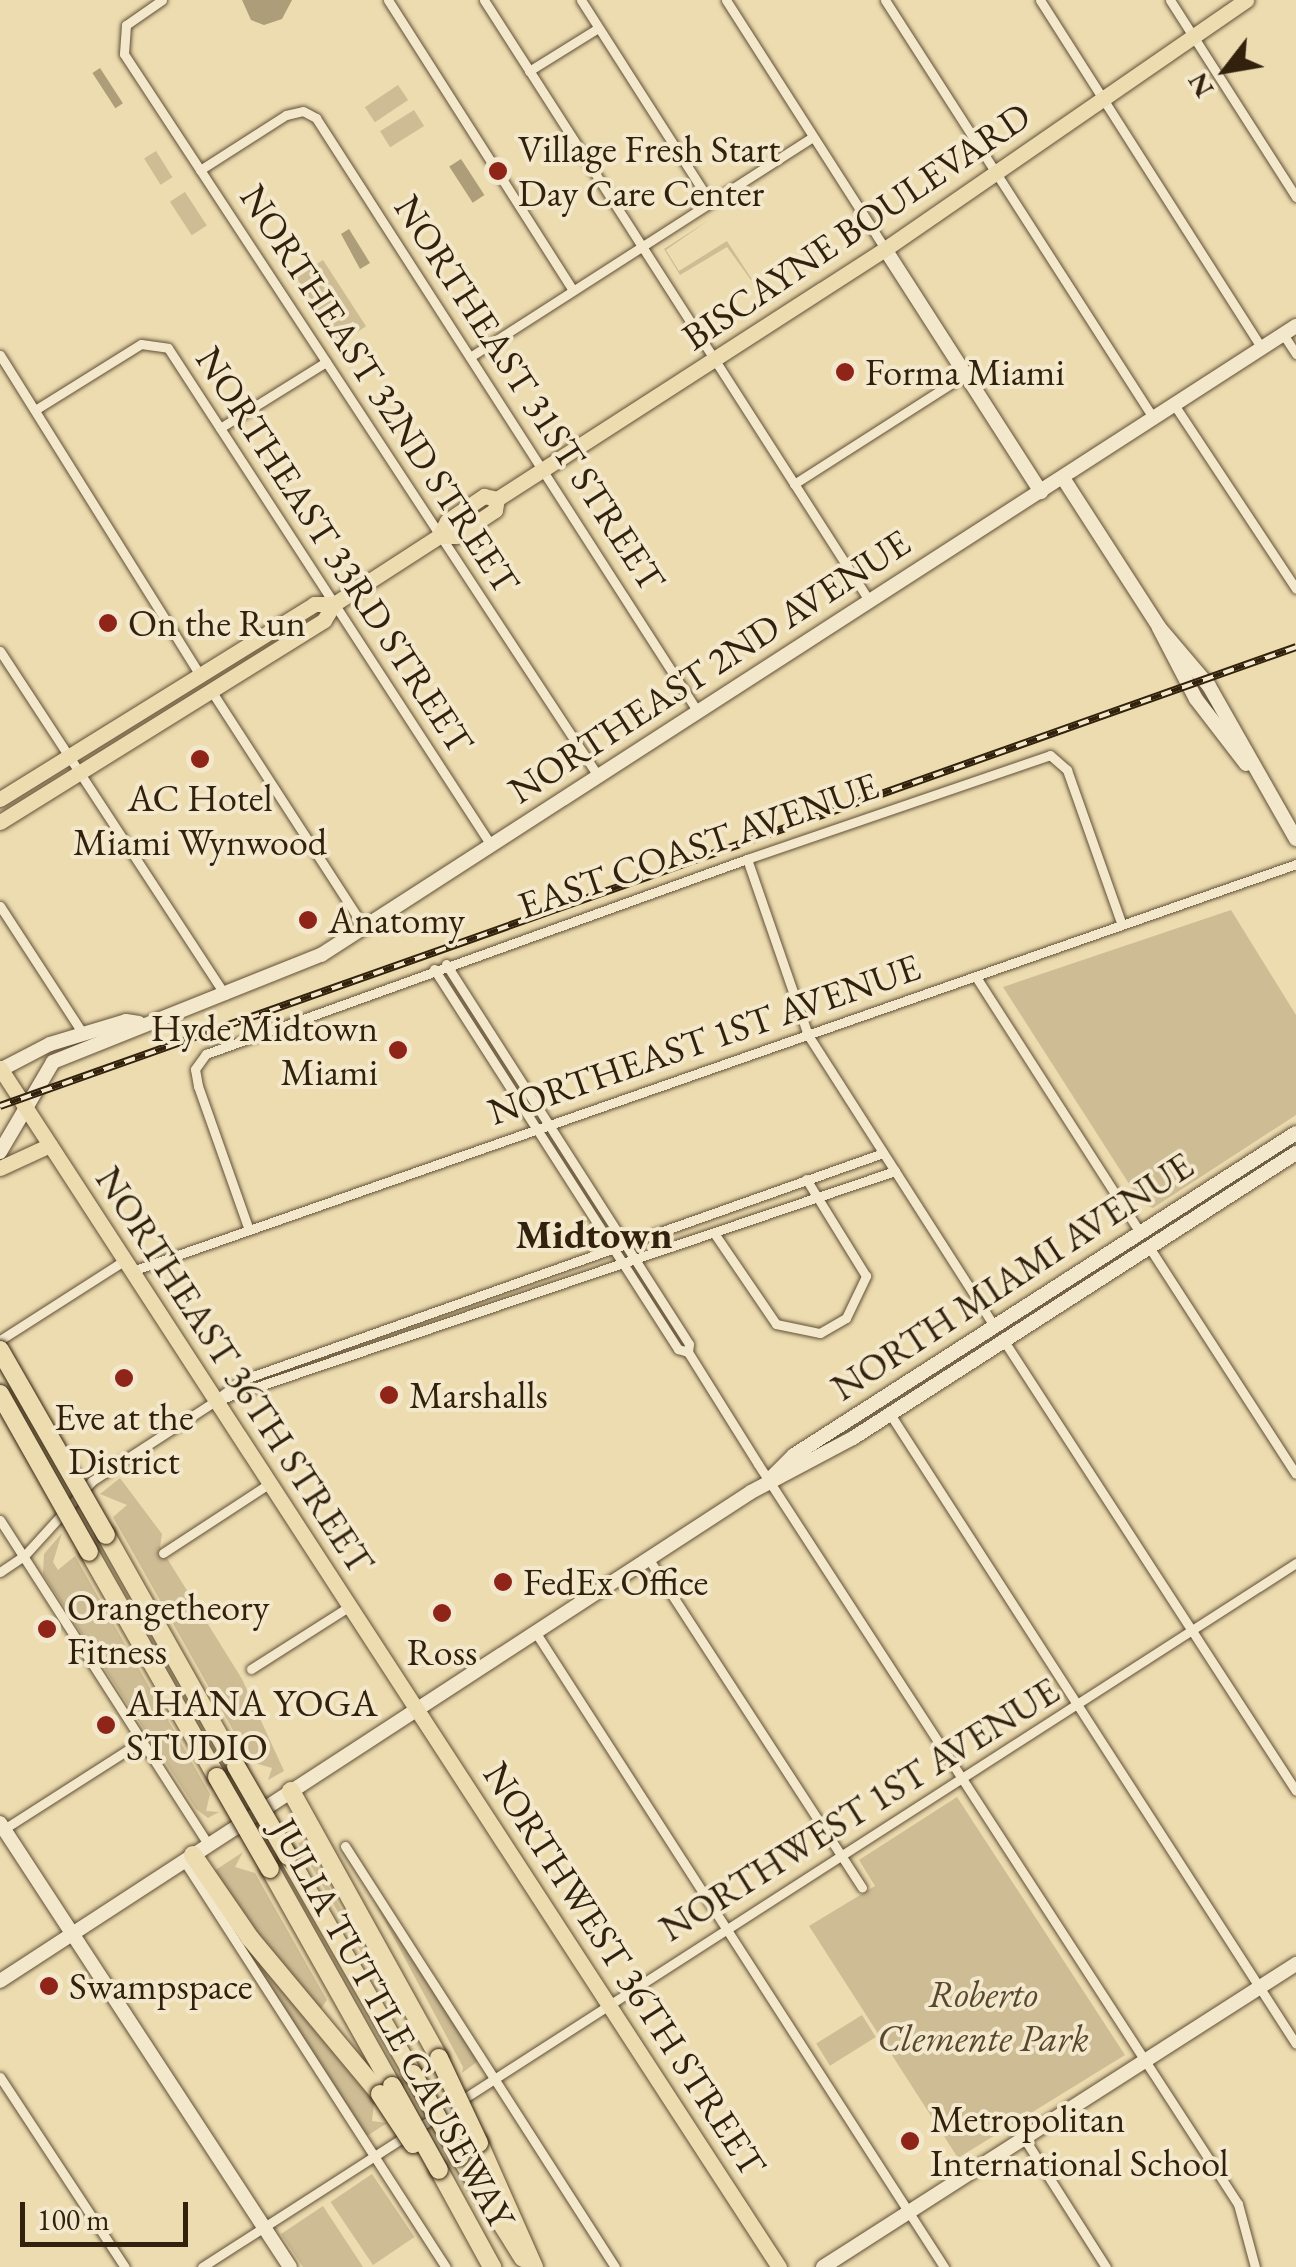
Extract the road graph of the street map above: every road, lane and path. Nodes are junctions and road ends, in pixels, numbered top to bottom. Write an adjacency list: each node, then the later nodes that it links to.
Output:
1 (162, 0): 15 (street, NORTHEAST 32ND STREET)
2 (388, 0): 21 (street)
3 (484, 0): 12 (street)
4 (580, 0): 10 (street)
5 (726, 0): 14 (street)
6 (885, 0): 16 (street)
7 (1040, 0): 13 (street)
8 (1170, 0): 11 (street)
9 (1246, 0): 11 (main road, BISCAYNE BOULEVARD)
10 (598, 28): 12 (street); 18 (street)
11 (1194, 36): 13 (main road, BISCAYNE BOULEVARD); 17 (street)
12 (530, 71): 19 (street)
13 (1103, 98): 16 (main road, BISCAYNE BOULEVARD); 23 (street)
14 (813, 137): 18 (street); 20 (street)
15 (200, 170): 26 (street, NORTHEAST 31ST STREET); 28 (street, NORTHEAST 32ND STREET)
16 (996, 172): 20 (main road, BISCAYNE BOULEVARD); 32 (street)
17 (1296, 197)
18 (710, 202): 19 (street)
19 (642, 246): 21 (street); 27 (street)
20 (886, 249): 27 (main road, BISCAYNE BOULEVARD); 29 (main road)
21 (572, 290): 26 (street)
22 (1290, 330): 23 (main road, NORTHEAST 2ND AVENUE); 24 (street)
23 (1262, 348): 30 (main road, NORTHEAST 2ND AVENUE)
24 (1296, 354)
25 (0, 355): 31 (street)
26 (470, 357): 34 (street, NORTHEAST 31ST STREET)
27 (714, 359): 34 (main road, BISCAYNE BOULEVARD); 36 (street)
28 (326, 362): 33 (street); 38 (street, NORTHEAST 32ND STREET)
29 (966, 374): 36 (street); 37 (main road)
30 (1175, 406): 32 (main road, NORTHEAST 2ND AVENUE); 39 (street)
31 (35, 410): 33 (street, NORTHEAST 33RD STREET); 43 (street)
32 (1154, 420): 35 (main road, NORTHEAST 2ND AVENUE)
33 (220, 428): 41 (street, NORTHEAST 33RD STREET)
34 (542, 470): 38 (main road, BISCAYNE BOULEVARD); 45 (street, NORTHEAST 31ST STREET)
35 (1063, 478): 37 (main road, NORTHEAST 2ND AVENUE); 51 (main road)
36 (794, 484): 40 (street)
37 (1042, 492): 40 (main road, NORTHEAST 2ND AVENUE)
38 (440, 536): 41 (main road, BISCAYNE BOULEVARD); 48 (street, NORTHEAST 32ND STREET)
39 (1296, 589)
40 (870, 602): 45 (main road, NORTHEAST 2ND AVENUE)
41 (334, 604): 43 (main road, BISCAYNE BOULEVARD); 44 (main road, BISCAYNE BOULEVARD); 52 (street, NORTHEAST 33RD STREET)
42 (0, 651): 46 (street)
43 (201, 676): 46 (main road, BISCAYNE BOULEVARD)
44 (212, 692): 47 (main road, BISCAYNE BOULEVARD); 57 (street)
45 (698, 712): 48 (main road, NORTHEAST 2ND AVENUE)
46 (70, 757): 47 (street); 49 (main road, BISCAYNE BOULEVARD)
47 (80, 773): 50 (main road, BISCAYNE BOULEVARD); 61 (street)
48 (598, 776): 52 (main road, NORTHEAST 2ND AVENUE)
49 (0, 799)
50 (0, 822)
51 (1296, 839)
52 (492, 845): 57 (main road, NORTHEAST 2ND AVENUE)
53 (747, 859): 56 (street, EAST COAST AVENUE); 58 (street, EAST COAST AVENUE); 64 (street)
54 (1296, 864): 56 (street, NORTHEAST 1ST AVENUE)
55 (0, 906): 63 (street)
56 (1122, 926): 60 (street, NORTHEAST 1ST AVENUE)
57 (364, 927): 61 (main road, NORTHEAST 2ND AVENUE)
58 (446, 964): 59 (street, EAST COAST AVENUE); 67 (street)
59 (434, 969): 68 (street); 79 (street, EAST COAST AVENUE)
60 (976, 977): 64 (street, NORTHEAST 1ST AVENUE); 80 (street)
61 (224, 994): 62 (main road, NORTHEAST 2ND AVENUE)
62 (139, 1024): 63 (main road, NORTHEAST 2ND AVENUE); 66 (main road, NORTHEAST 2ND AVENUE)
63 (83, 1034): 65 (main road, NORTHEAST 2ND AVENUE)
64 (808, 1035): 67 (street, NORTHEAST 1ST AVENUE); 72 (street)
65 (0, 1069): 66 (main road, NORTHEAST 36TH STREET)
66 (26, 1108): 70 (main road, NORTHEAST 36TH STREET); 71 (main road, NORTHEAST 2ND AVENUE)
67 (549, 1125): 68 (street, NORTHEAST 1ST AVENUE); 82 (street)
68 (536, 1129): 79 (street, NORTHEAST 1ST AVENUE); 84 (street)
69 (1296, 1133): 74 (main road, NORTH MIAMI AVENUE)
70 (50, 1145): 75 (main road); 87 (main road, NORTHEAST 36TH STREET)
71 (0, 1152)
72 (884, 1153): 76 (street); 77 (street)
73 (1294, 1158): 83 (main road, NORTH MIAMI AVENUE)
74 (1245, 1165): 80 (main road, NORTH MIAMI AVENUE); 83 (main road)
75 (0, 1168)
76 (894, 1171): 78 (street); 88 (street)
77 (806, 1179): 78 (street); 82 (street)
78 (818, 1198): 81 (street); 81 (street)
79 (249, 1230): 87 (street, NORTHEAST 1ST AVENUE)
80 (1140, 1232): 88 (main road, NORTH MIAMI AVENUE); 89 (main road)
81 (714, 1233): 85 (street)
82 (627, 1246): 84 (street); 85 (street)
83 (1149, 1247): 89 (main road, NORTH MIAMI AVENUE); 98 (street)
84 (614, 1250): 86 (street); 95 (street)
85 (636, 1260): 86 (street); 93 (street)
86 (623, 1264): 93 (street); 95 (street)
87 (128, 1265): 90 (street, NORTHEAST 1ST AVENUE); 95 (main road, NORTHEAST 36TH STREET)
88 (994, 1326): 97 (main road); 99 (main road, NORTH MIAMI AVENUE)
89 (1026, 1326): 91 (main road, NORTH MIAMI AVENUE)
90 (0, 1340)
91 (1004, 1340): 96 (main road, NORTH MIAMI AVENUE); 109 (street)
92 (0, 1350): 135 (highway, JULIA TUTTLE CAUSEWAY, bridge)
93 (688, 1352): 99 (street)
94 (0, 1394): 132 (highway, JULIA TUTTLE CAUSEWAY, bridge)
95 (215, 1401): 100 (main road, NORTHEAST 36TH STREET); 103 (street)
96 (890, 1414): 97 (main road, NORTH MIAMI AVENUE); 112 (street)
97 (852, 1438): 99 (main road, NORTH MIAMI AVENUE)
98 (1296, 1474)
99 (768, 1480): 104 (main road, NORTH MIAMI AVENUE); 114 (street)
100 (270, 1483): 102 (street); 107 (main road, NORTHEAST 36TH STREET)
101 (0, 1520): 103 (street)
102 (162, 1553)
103 (24, 1556): 106 (street); 113 (street)
104 (648, 1558): 108 (main road, NORTH MIAMI AVENUE); 120 (street)
105 (1296, 1563): 109 (street, NORTHWEST 1ST AVENUE)
106 (0, 1572)
107 (350, 1606): 110 (street); 111 (main road, NORTHEAST 36TH STREET)
108 (534, 1630): 111 (main road, NORTH MIAMI AVENUE); 122 (street)
109 (1192, 1631): 112 (street, NORTHWEST 1ST AVENUE); 116 (street)
110 (252, 1669)
111 (416, 1706): 115 (main road, NORTH MIAMI AVENUE); 127 (main road, NORTHWEST 36TH STREET)
112 (1077, 1706): 114 (street, NORTHWEST 1ST AVENUE); 126 (street)
113 (143, 1740): 117 (street); 119 (street)
114 (962, 1778): 120 (street, NORTHWEST 1ST AVENUE); 129 (street)
115 (292, 1791): 119 (main road, NORTH MIAMI AVENUE); 144 (highway, bridge)
116 (1296, 1791)
117 (2, 1826): 123 (main road)
118 (345, 1846): 130 (street)
119 (196, 1854): 123 (main road, NORTH MIAMI AVENUE); 132 (highway); 134 (street)
120 (840, 1854): 121 (street); 122 (street, NORTHWEST 1ST AVENUE)
121 (862, 1888)
122 (725, 1928): 127 (street, NORTHWEST 1ST AVENUE); 136 (street)
123 (72, 1934): 125 (main road, NORTH MIAMI AVENUE); 137 (main road)
124 (1296, 1964): 126 (main road)
125 (0, 1980)
126 (1260, 1987): 128 (street); 129 (main road)
127 (609, 2004): 130 (street, NORTHWEST 1ST AVENUE); 146 (main road, NORTHWEST 36TH STREET)
128 (1296, 2044)
129 (1144, 2061): 133 (main road); 150 (street)
130 (493, 2076): 134 (street, NORTHWEST 1ST AVENUE); 145 (street)
131 (0, 2077): 138 (street)
132 (386, 2090): 142 (highway, JULIA TUTTLE CAUSEWAY, bridge)
133 (1024, 2138): 136 (main road); 149 (street)
134 (373, 2155): 137 (street, NORTHWEST 1ST AVENUE); 141 (street)
135 (460, 2157): 143 (highway); 144 (highway)
136 (908, 2212): 147 (main road); 148 (street)
137 (263, 2226): 139 (street, NORTHWEST 1ST AVENUE); 140 (main road)
138 (124, 2267)
139 (202, 2267)
140 (290, 2267)
141 (446, 2267)
142 (492, 2267)
143 (518, 2267)
144 (531, 2267)
145 (615, 2267)
146 (779, 2267)
147 (823, 2267)
148 (944, 2267)
149 (1106, 2267)
150 (1255, 2267)

